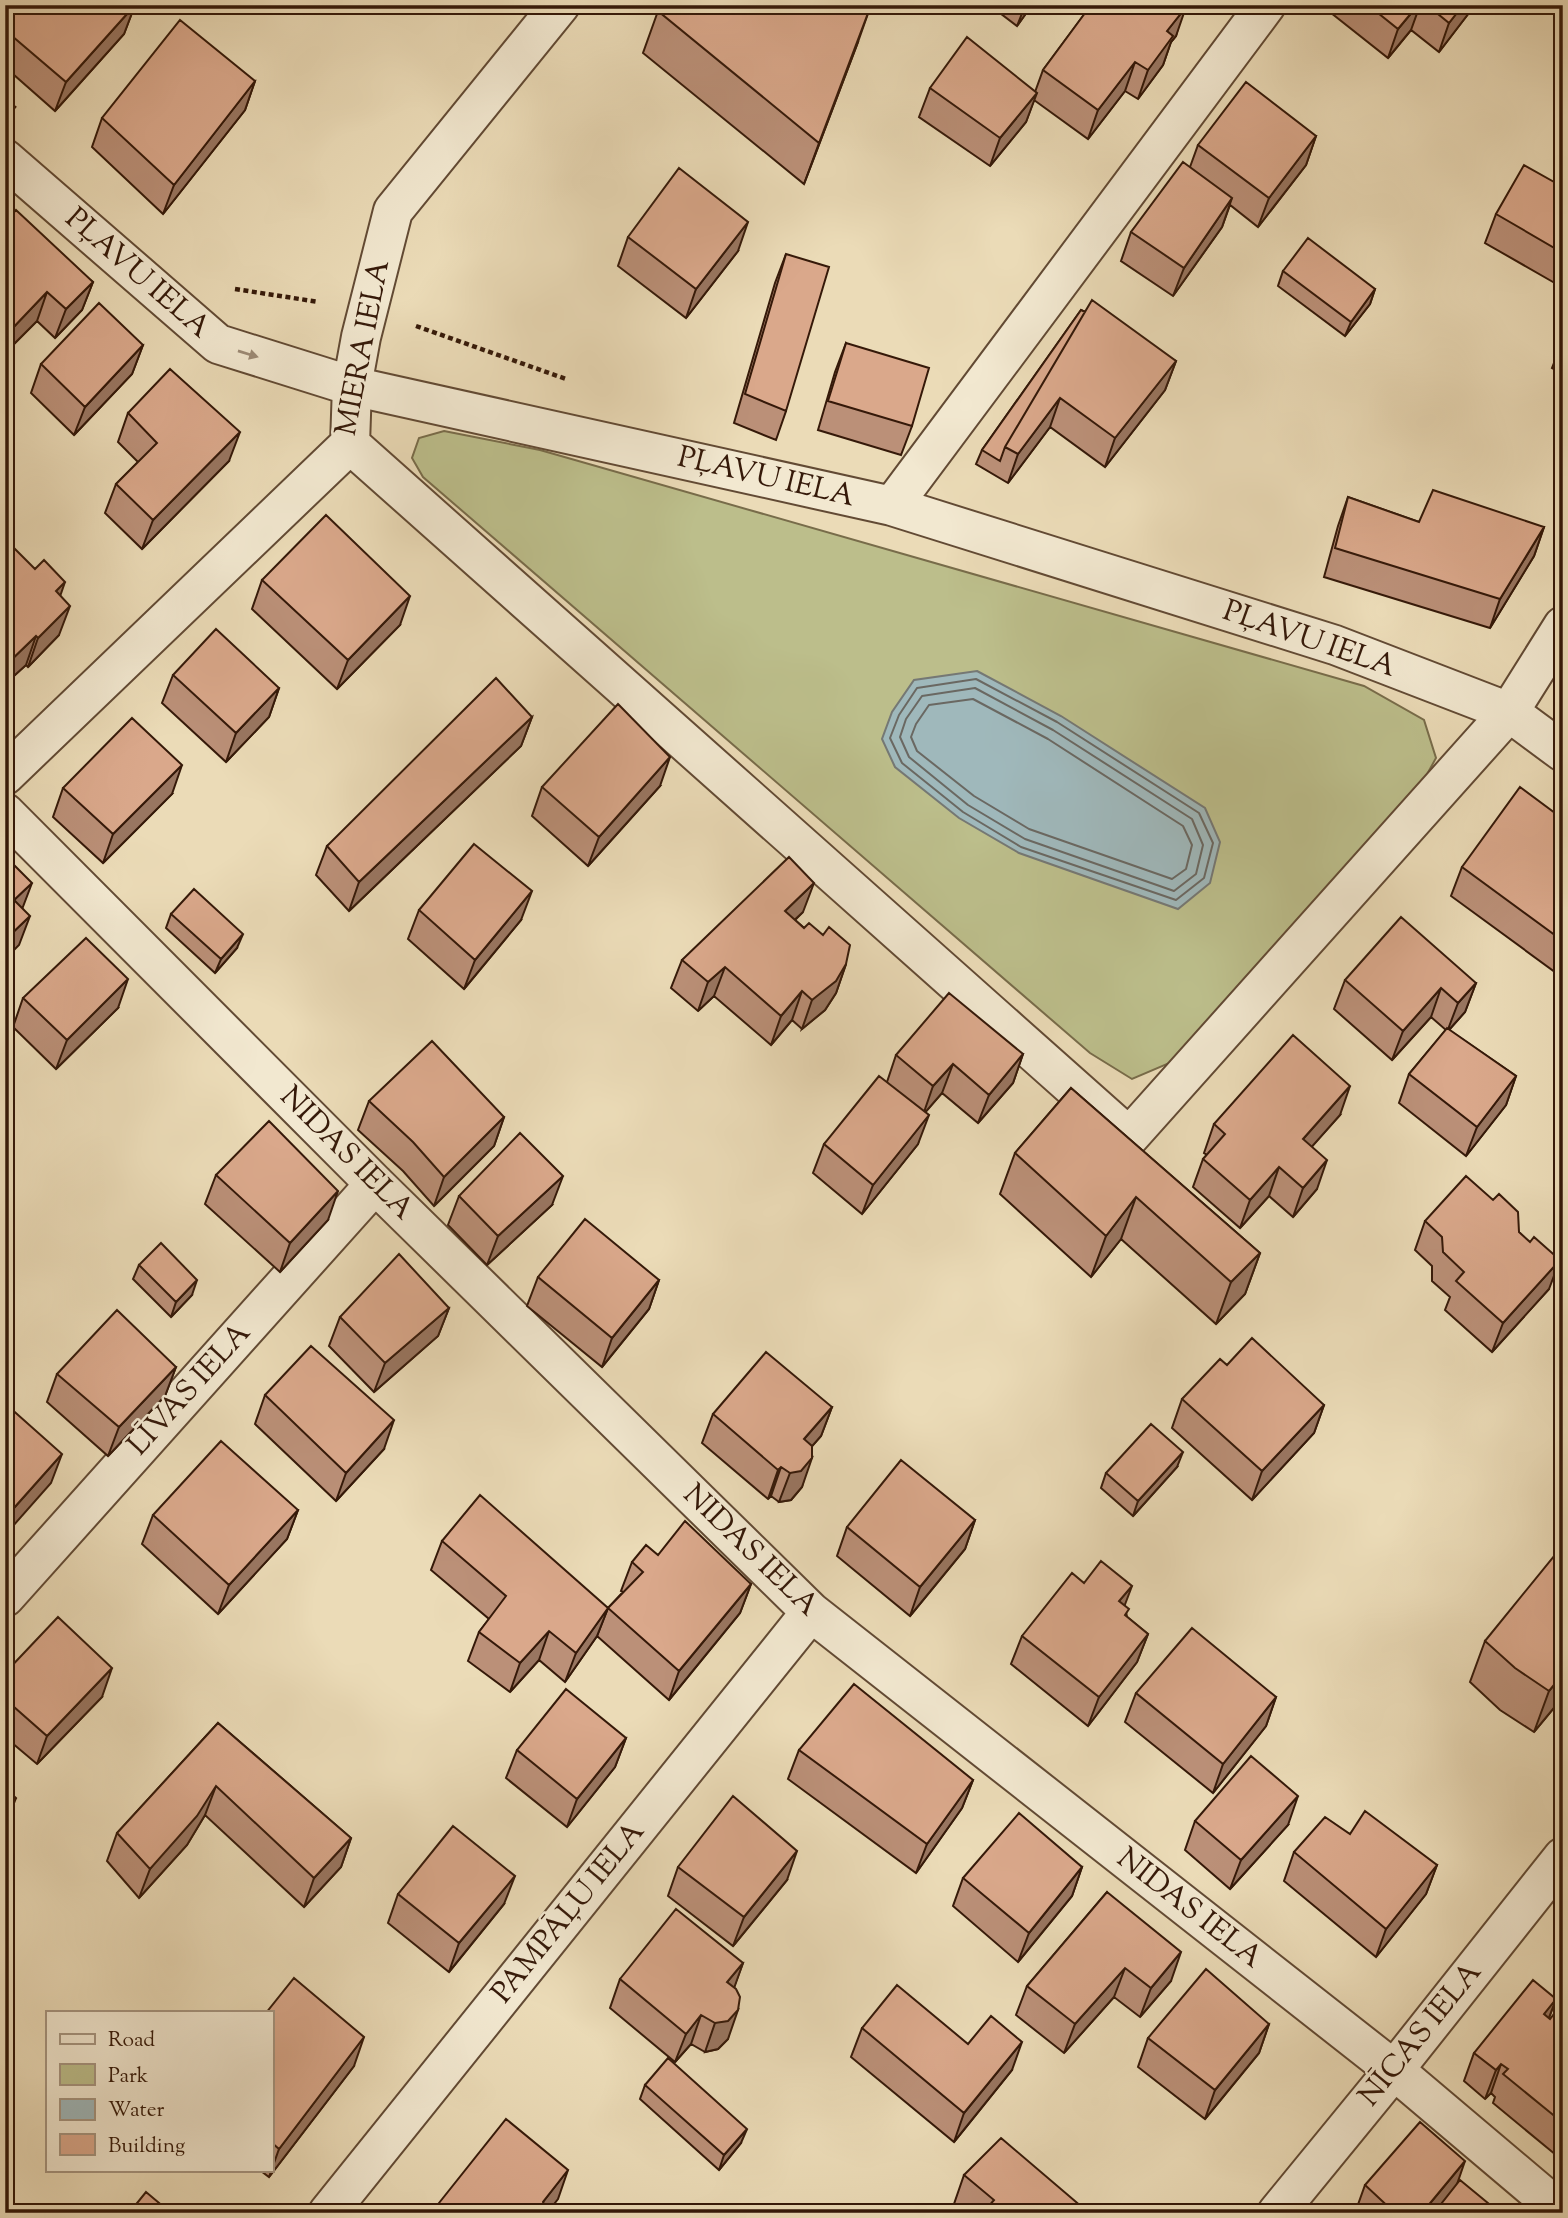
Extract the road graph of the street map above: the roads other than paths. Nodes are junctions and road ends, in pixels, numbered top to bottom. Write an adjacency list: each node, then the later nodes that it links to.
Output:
1 (560, 5): 4 (street, MIERA IELA)
2 (1266, 5): 6 (street)
3 (5, 159): 4 (street, PĻAVU IELA, one-way to 4)
4 (352, 386): 5 (street, MIERA IELA); 6 (street, PĻAVU IELA)
5 (350, 444): 8 (street); 10 (street, MIERA IELA)
6 (892, 506): 8 (street, PĻAVU IELA)
7 (1563, 626): 8 (street)
8 (1508, 712): 9 (street, PĻAVU IELA)
9 (1563, 752)
10 (5, 775)
11 (5, 813): 12 (street, NIDAS IELA)
12 (375, 1184): 13 (street, LĪVAS IELA); 14 (street, NIDAS IELA)
13 (5, 1597)
14 (811, 1612): 16 (street, NIDAS IELA); 17 (street, PAMPĀĻU IELA)
15 (1563, 1857): 16 (street, NĪCAS IELA)
16 (1394, 2070): 18 (street, NĪCAS IELA); 19 (street, NIDAS IELA)
17 (328, 2213)
18 (1277, 2213)
19 (1563, 2213)

